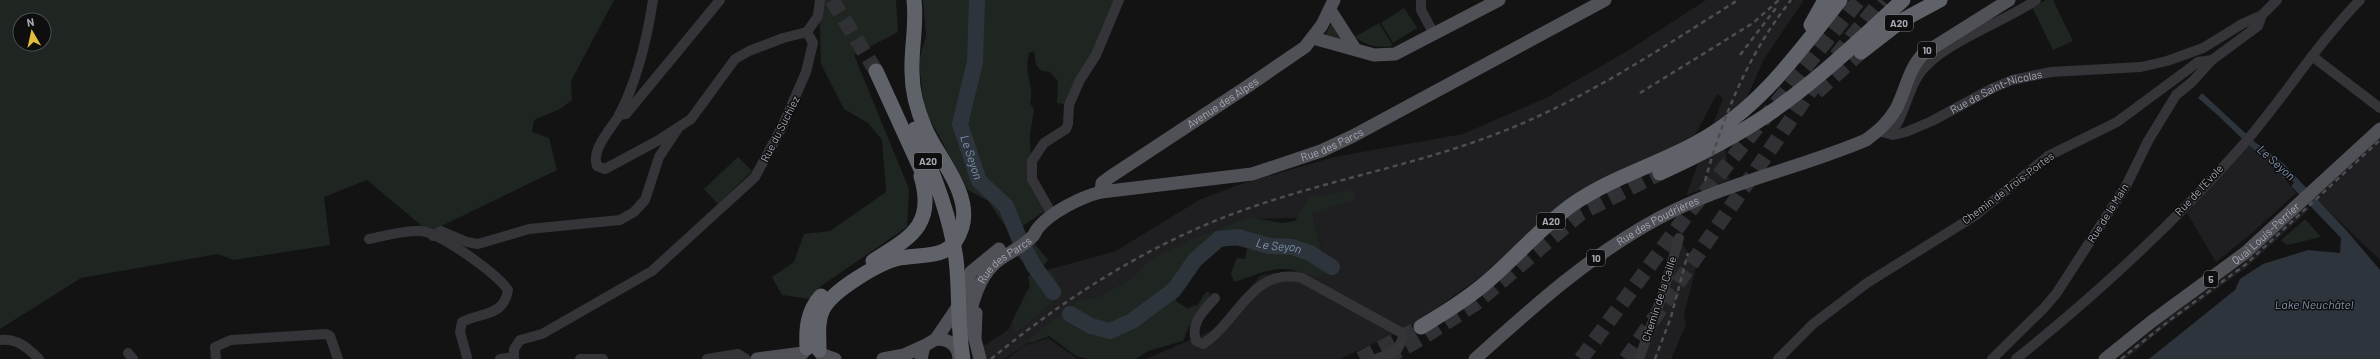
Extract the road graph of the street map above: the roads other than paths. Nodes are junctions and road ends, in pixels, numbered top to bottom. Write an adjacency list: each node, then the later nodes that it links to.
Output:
1 (653, 0): 30 (street)
2 (720, 0): 30 (street)
3 (820, 0): 20 (street)
4 (905, 0): 38 (highway, A20)
5 (914, 0): 49 (highway)
6 (1120, 0): 37 (street)
7 (1421, 0): 21 (street)
8 (1499, 0): 21 (main road)
9 (1605, 0): 36 (main road, Rue des Parcs)
10 (1825, 0): 27 (highway, A20)
11 (1840, 0): 27 (highway, A20)
12 (1903, 0): 35 (highway, A20)
13 (1940, 0): 24 (highway, A20)
14 (2009, 0): 33 (main road, 10)
15 (2036, 0): 33 (street)
16 (2276, 0): 19 (street)
17 (2360, 0): 25 (street, Rue de l'Evole)
18 (1332, 5): 22 (main road, Avenue des Alpes); 23 (main road)
19 (2262, 15): 26 (street, Chemin de Trois-Portes); 33 (street, Rue de Saint-Nicolas)
20 (807, 32): 31 (street); 53 (street, Rue du Suchiez)
21 (1434, 34): 23 (main road)
22 (1314, 38): 23 (main road); 36 (main road, Avenue des Alpes)
23 (1355, 49)
24 (1861, 52)
25 (2312, 56): 29 (street); 72 (street, Rue de l'Evole)
26 (2212, 60): 70 (street, Chemin de Trois-Portes); 71 (street, Rue de la Main)
27 (1787, 66): 45 (highway, A20)
28 (876, 71): 34 (highway, A20)
29 (2380, 108)
30 (619, 115): 31 (street)
31 (679, 127): 39 (street)
32 (2380, 128): 51 (main road, Quai Louis-Perrier / 5)
33 (1878, 131): 68 (main road, Rue des Poudrières / 10)
34 (917, 162): 38 (highway, A20); 49 (highway)
35 (1660, 173)
36 (1101, 192): 37 (main road, Rue des Parcs)
37 (1053, 216): 42 (main road, Rue des Parcs)
38 (946, 228): 50 (highway, A20)
39 (433, 236): 41 (street); 52 (street)
40 (1679, 238): 69 (street, Chemin de la Caille)
41 (368, 239)
42 (1013, 245): 43 (main road, Rue des Parcs); 46 (main road, Rue des Parcs)
43 (975, 296): 50 (main road, Rue des Parcs); 66 (main road, Rue des Parcs)
44 (1215, 298): 67 (street)
45 (1421, 327)
46 (936, 339): 48 (main road); 50 (main road)
47 (0, 340): 54 (street)
48 (924, 346): 64 (main road); 65 (main road)
49 (812, 354): 62 (main road); 63 (main road)
50 (958, 357)
51 (2109, 357)
52 (465, 358)
53 (516, 358): 57 (street)
54 (39, 359)
55 (216, 359): 56 (street)
56 (338, 359)
57 (500, 359)
58 (580, 359): 59 (street)
59 (603, 359)
60 (707, 359): 61 (street)
61 (746, 359)
62 (757, 359)
63 (835, 359)
64 (882, 359)
65 (920, 359)
66 (980, 359)
67 (1376, 359)
68 (1475, 359)
69 (1639, 359)
70 (1778, 359)
71 (1992, 359)
72 (2016, 359)

